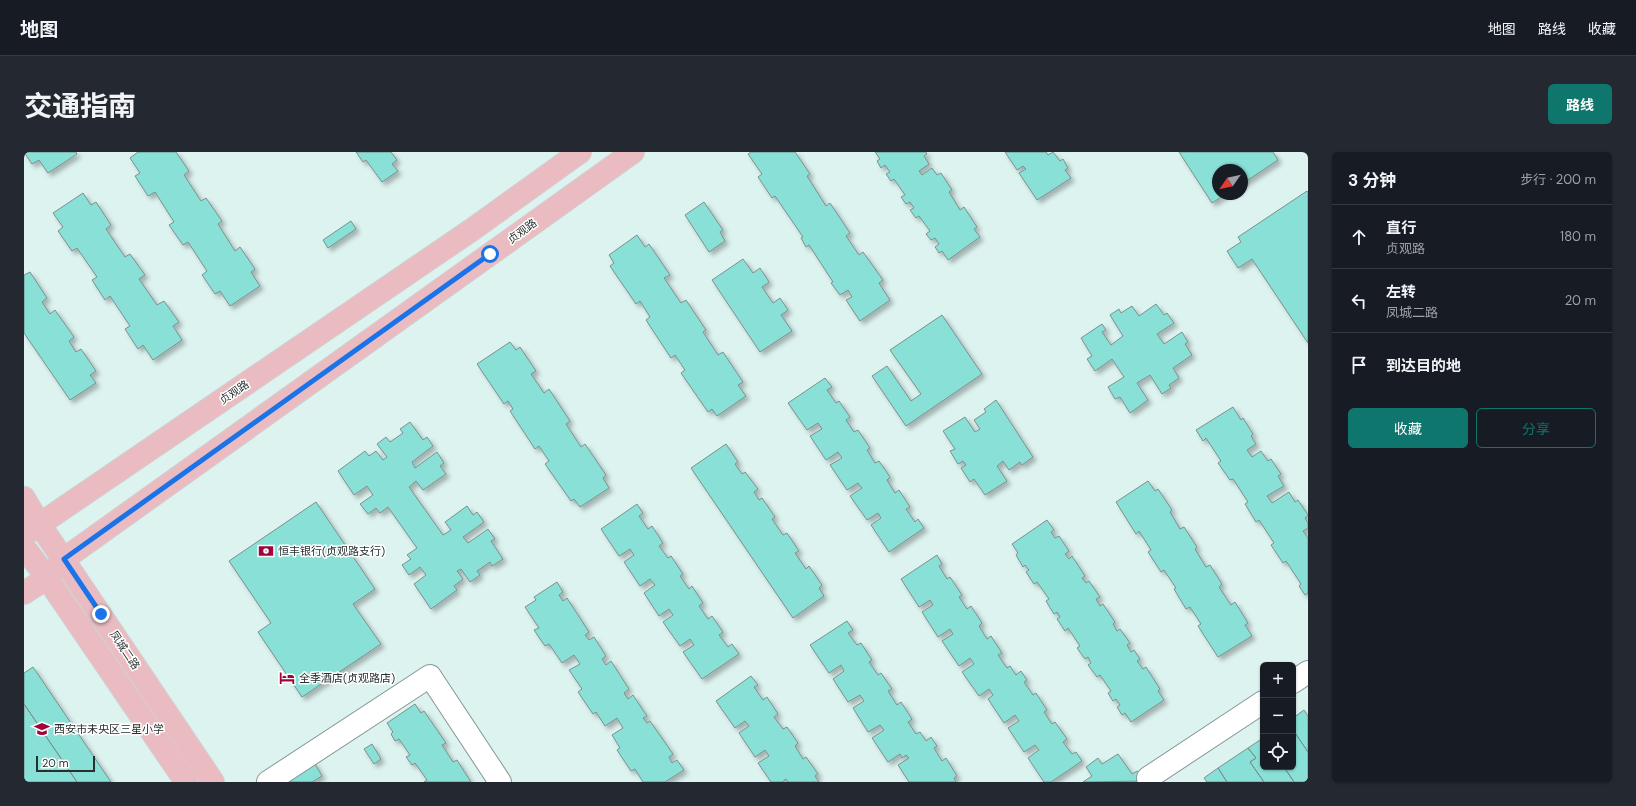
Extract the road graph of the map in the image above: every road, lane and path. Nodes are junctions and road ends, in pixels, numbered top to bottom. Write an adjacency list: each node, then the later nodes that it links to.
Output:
1 (580, 152): 4 (main road, 贞观路)
2 (633, 152): 6 (main road, 贞观路)
3 (24, 498): 4 (main road, 凤城二路)
4 (32, 530): 6 (main road, 凤城二路)
5 (24, 547): 7 (main road)
6 (64, 559): 7 (main road, 贞观路); 14 (main road, 凤城二路)
7 (47, 578): 8 (main road, 贞观路); 13 (main road)
8 (24, 593)
9 (1308, 672): 10 (street)
10 (1296, 680)
11 (1260, 704): 12 (street)
12 (1148, 778)
13 (186, 782)
14 (213, 782)
15 (268, 782): 16 (street)
16 (500, 782)

